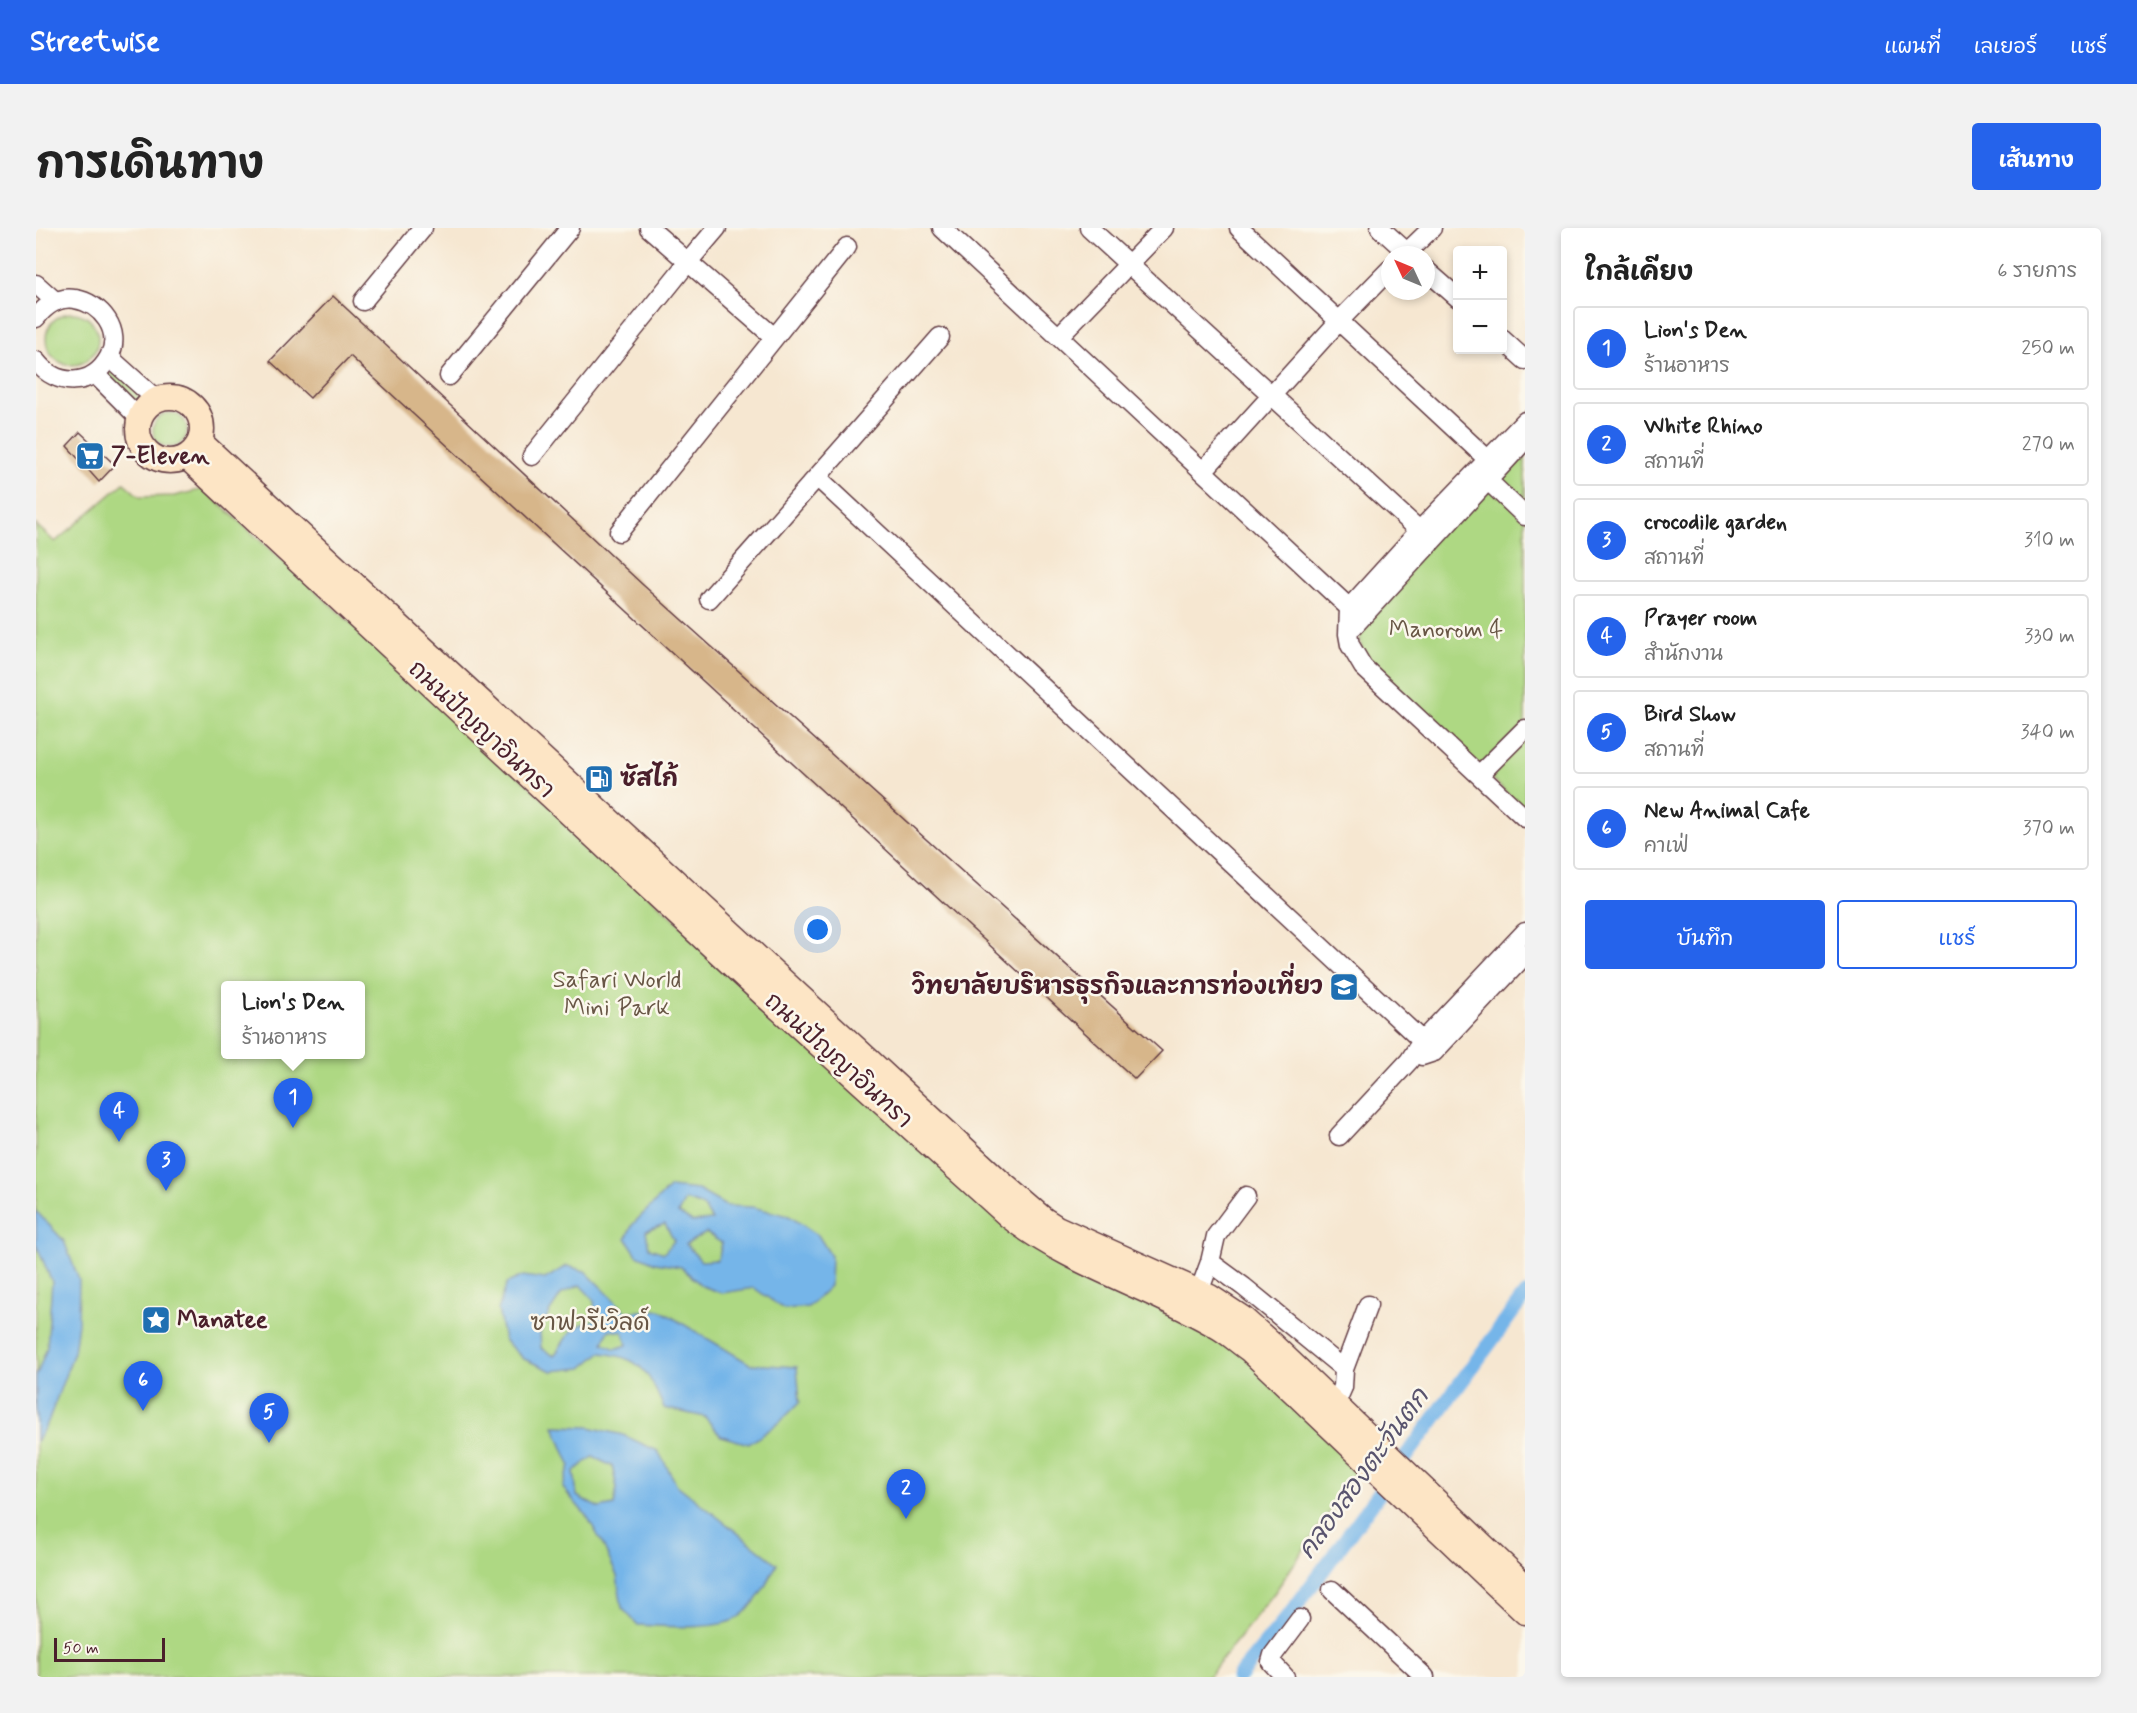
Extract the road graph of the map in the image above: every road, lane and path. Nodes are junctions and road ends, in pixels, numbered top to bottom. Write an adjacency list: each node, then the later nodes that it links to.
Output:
1 (423, 228): 21 (street)
2 (570, 228): 32 (street)
3 (649, 228): 14 (street)
4 (717, 228): 14 (street)
5 (942, 228): 24 (street)
6 (1089, 228): 15 (street)
7 (1164, 228): 15 (street)
8 (1239, 228): 23 (street)
9 (1380, 228): 11 (street)
10 (1432, 228): 12 (street)
11 (1399, 246)
12 (1415, 246)
13 (847, 247): 25 (street)
14 (688, 262): 25 (street); 39 (street)
15 (1129, 264): 24 (street); 33 (street)
16 (1381, 278): 23 (street)
17 (1435, 278): 19 (street)
18 (36, 284): 20 (street)
19 (1453, 294)
20 (55, 301): 22 (street); 28 (street)
21 (363, 301)
22 (36, 318)
23 (1340, 320): 33 (street); 41 (street)
24 (1059, 336): 40 (street)
25 (774, 337): 44 (street)
26 (940, 337): 42 (street)
27 (1507, 343): 29 (street)
28 (109, 357): 31 (street); 34 (street)
29 (1525, 360)
30 (36, 361): 31 (street)
31 (95, 374): 35 (street)
32 (449, 376)
33 (1272, 397): 40 (street); 45 (street)
34 (157, 400): 35 (street); 38 (street)
35 (140, 419): 38 (street)
36 (1525, 421): 41 (street)
37 (1525, 440): 41 (street)
38 (193, 450): 57 (street, ถนนปัญญาอินทรา); 61 (street, ถนนปัญญาอินทรา)
39 (532, 456)
40 (1204, 470): 47 (street)
41 (1488, 470): 43 (street); 45 (street)
42 (817, 477): 46 (street); 53 (street)
43 (1525, 516)
44 (620, 532)
45 (1425, 536): 47 (street)
46 (709, 599)
47 (1355, 613): 49 (street)
48 (1525, 729): 49 (street)
49 (1479, 775): 50 (street)
50 (1525, 818)
51 (1525, 932): 53 (street)
52 (1525, 955): 53 (street)
53 (1428, 1046): 54 (street)
54 (1339, 1136)
55 (1246, 1196): 56 (street)
56 (1210, 1262): 57 (street); 59 (street)
57 (1199, 1292): 60 (street, ถนนปัญญาอินทรา)
58 (1368, 1305): 59 (street)
59 (1344, 1369): 60 (street)
60 (1335, 1405): 61 (street, ถนนปัญญาอินทรา)
61 (1367, 1448): 62 (street, ถนนปัญญาอินทรา)
62 (1397, 1477): 63 (street, ถนนปัญญาอินทรา); 65 (street, ถนนปัญญาอินทรา)
63 (1525, 1586)
64 (1332, 1590): 68 (street)
65 (1525, 1612)
66 (1300, 1619): 67 (street)
67 (1285, 1677)
68 (1425, 1677)

